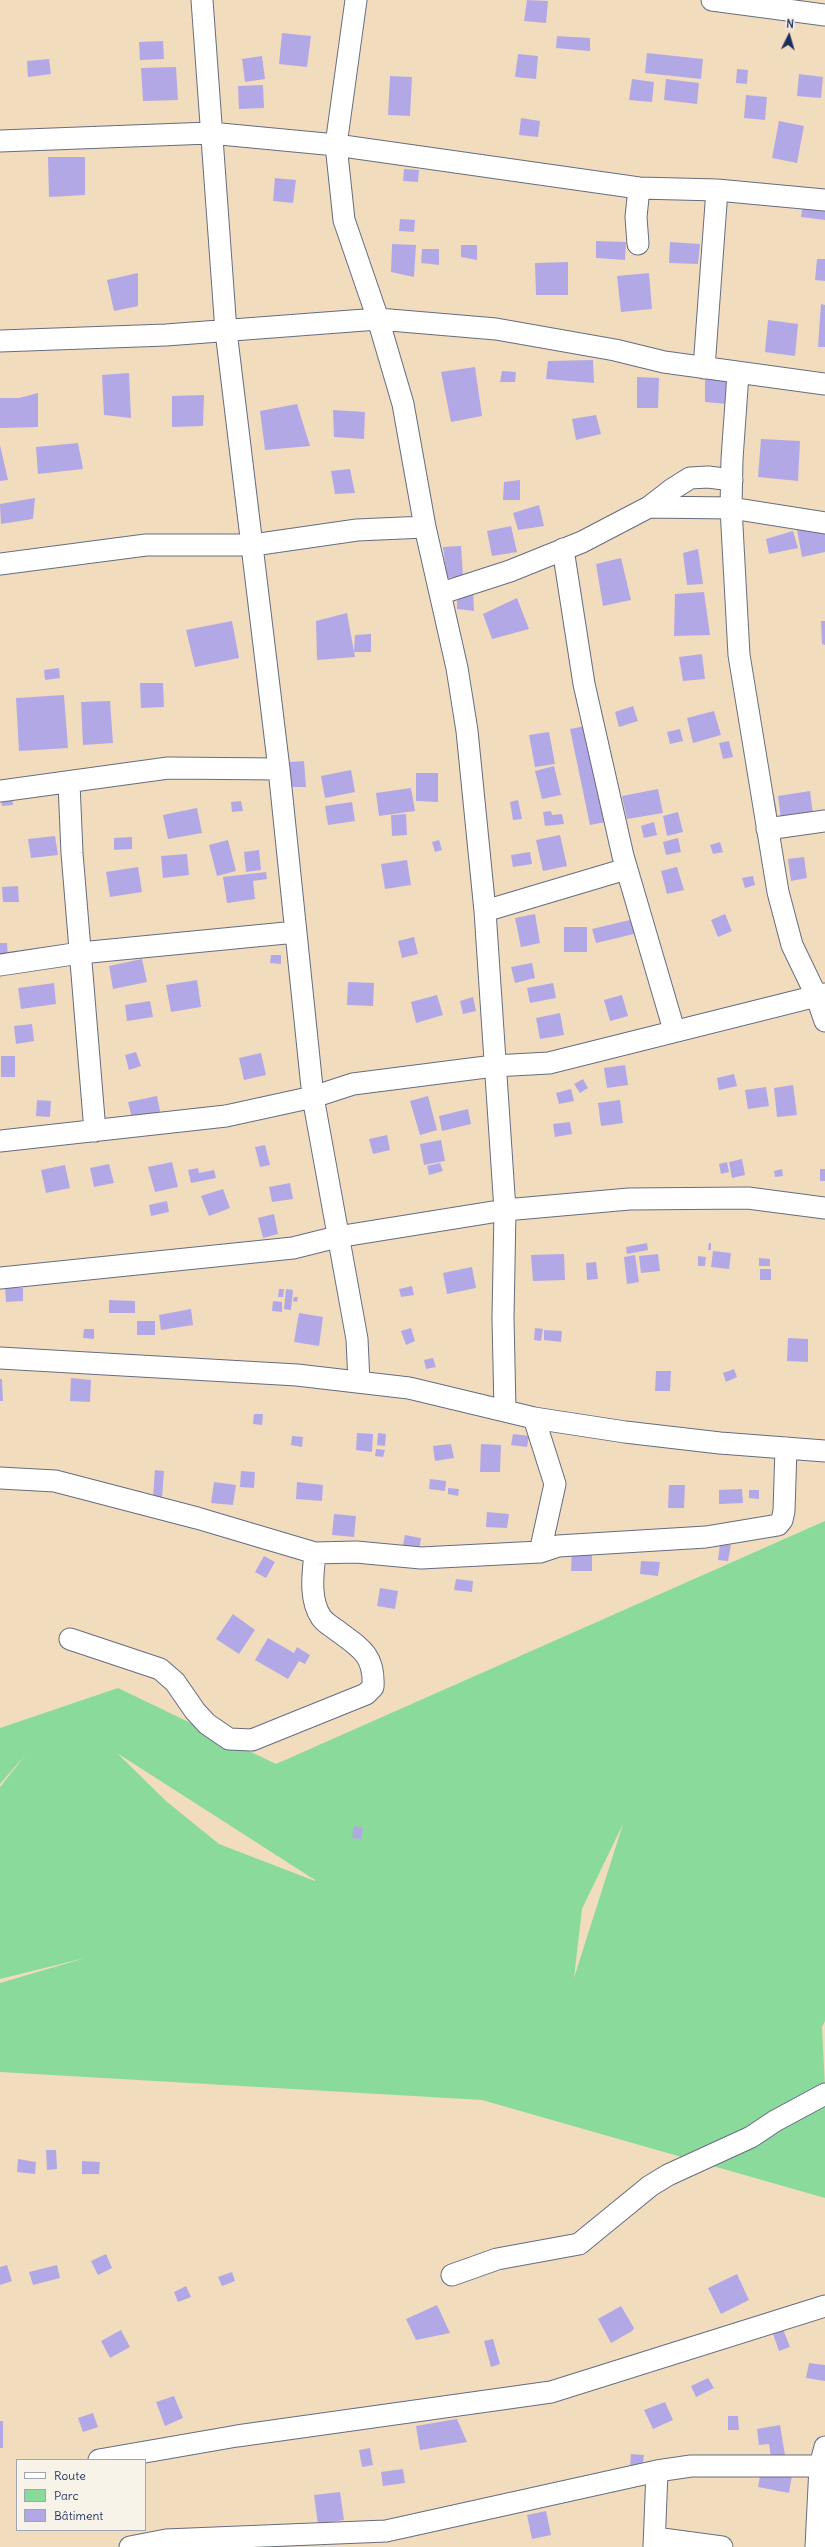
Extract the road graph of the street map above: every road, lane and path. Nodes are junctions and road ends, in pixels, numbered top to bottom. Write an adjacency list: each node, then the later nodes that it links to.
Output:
1 (202, 0): 5 (street)
2 (356, 0): 7 (street)
3 (712, 0): 4 (street)
4 (825, 15)
5 (210, 133): 6 (street); 7 (street); 13 (street)
6 (0, 141)
7 (336, 145): 8 (street); 12 (street)
8 (639, 188): 9 (street); 11 (street)
9 (717, 190): 10 (street); 15 (street)
10 (825, 200)
11 (638, 244)
12 (378, 319): 13 (street); 15 (street); 22 (street)
13 (226, 331): 14 (street); 23 (street)
14 (0, 341)
15 (704, 368): 16 (street)
16 (738, 374): 17 (street); 18 (street)
17 (825, 384)
18 (732, 480): 19 (street); 20 (street)
19 (649, 507): 20 (street); 24 (street)
20 (731, 508): 21 (street); 31 (street)
21 (825, 523)
22 (425, 527): 23 (street); 26 (street)
23 (253, 544): 25 (street); 27 (street)
24 (563, 550): 26 (street); 32 (street)
25 (0, 564)
26 (442, 593): 33 (street)
27 (279, 769): 28 (street); 34 (street)
28 (69, 783): 29 (street); 35 (street)
29 (0, 791)
30 (825, 821): 31 (street)
31 (767, 829): 37 (street)
32 (626, 869): 33 (street); 39 (street)
33 (485, 911): 40 (street)
34 (296, 932): 35 (street); 41 (street)
35 (80, 953): 36 (street); 42 (street)
36 (0, 965)
37 (820, 994): 38 (street); 39 (street)
38 (825, 1021)
39 (674, 1030): 40 (street)
40 (494, 1066): 41 (street); 45 (street)
41 (313, 1097): 42 (street); 46 (street)
42 (95, 1131): 43 (street)
43 (0, 1141)
44 (825, 1208): 45 (street)
45 (505, 1210): 46 (street); 50 (street)
46 (337, 1237): 47 (street); 49 (street)
47 (0, 1278)
48 (0, 1358): 49 (street)
49 (359, 1382): 50 (street)
50 (505, 1410): 51 (street)
51 (534, 1418): 52 (street); 55 (street)
52 (786, 1448): 53 (street); 55 (street)
53 (825, 1451)
54 (0, 1478): 56 (street)
55 (540, 1552): 56 (street)
56 (314, 1553): 57 (street)
57 (70, 1640)
58 (825, 2094): 59 (street)
59 (452, 2275)
60 (825, 2306): 62 (street)
61 (823, 2456): 63 (street); 68 (street)
62 (105, 2459)
63 (657, 2471): 64 (street); 65 (street)
64 (261, 2542): 66 (street)
65 (654, 2543): 67 (street)
66 (130, 2547)
67 (722, 2547)
68 (816, 2547)

